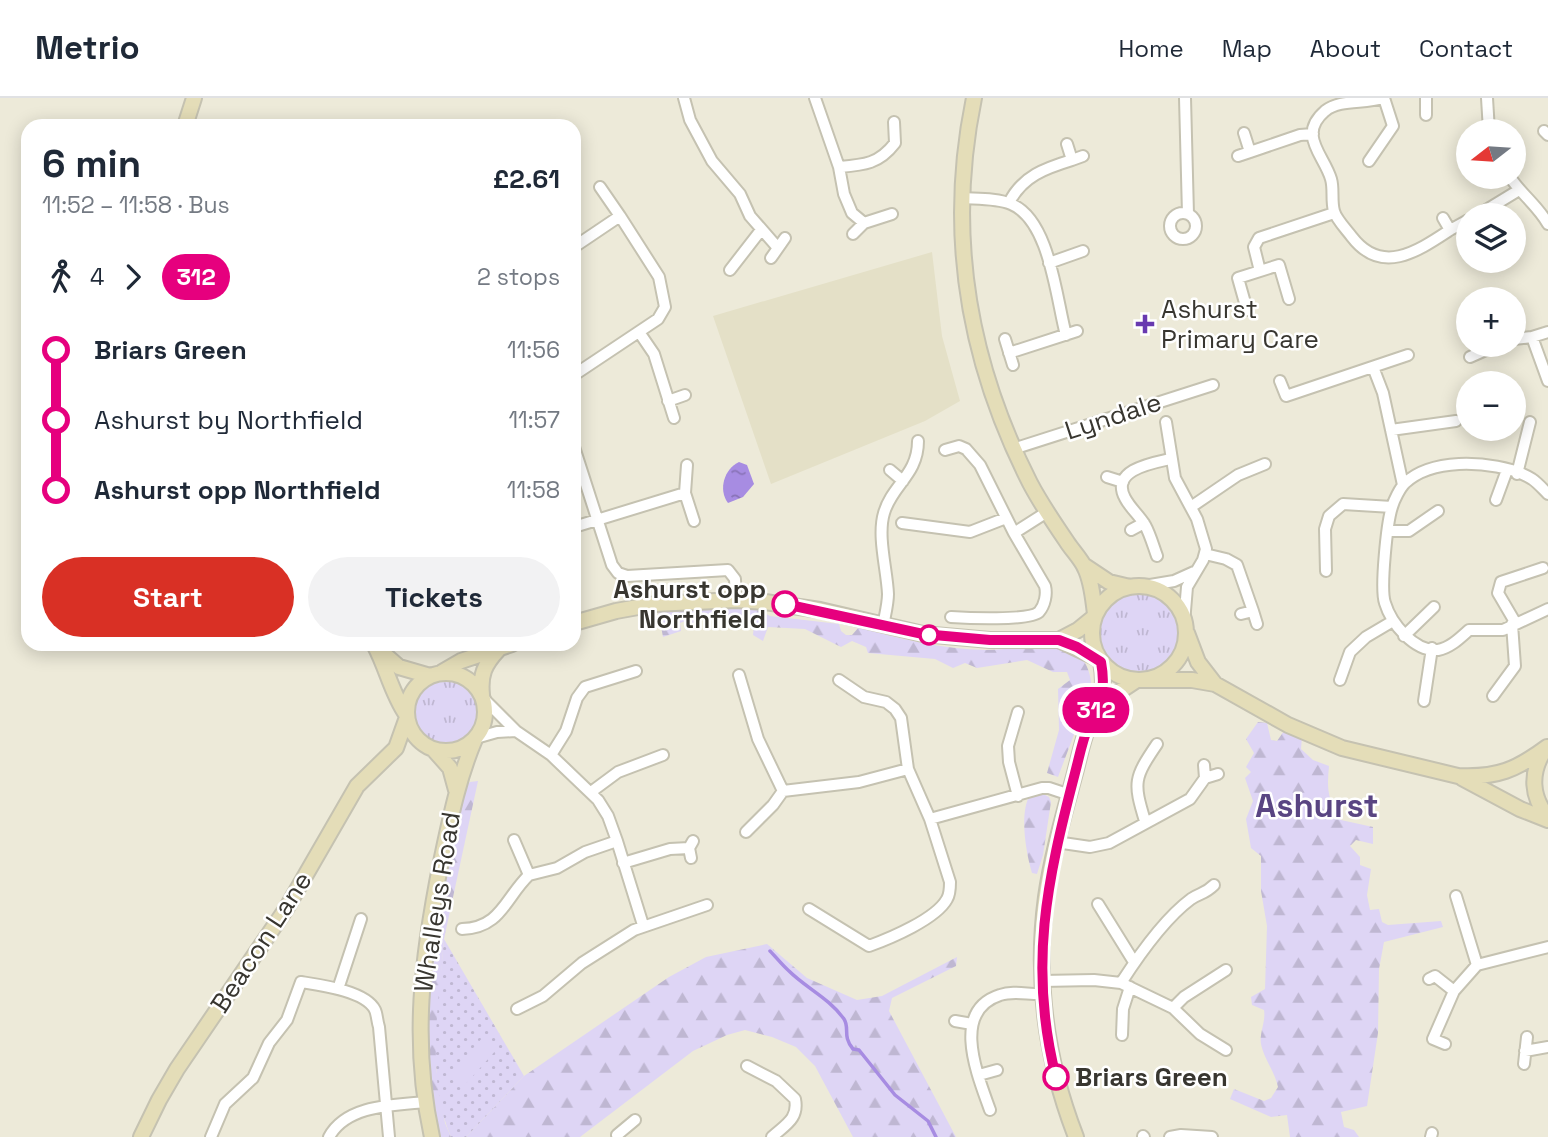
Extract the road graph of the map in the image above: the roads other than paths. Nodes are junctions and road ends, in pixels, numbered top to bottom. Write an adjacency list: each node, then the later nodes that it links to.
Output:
1 (194, 98): 10 (street)
2 (684, 98): 35 (street)
3 (816, 98): 21 (street)
4 (974, 98): 24 (street)
5 (1185, 98): 29 (street)
6 (1383, 98): 14 (street); 20 (street)
7 (1426, 98): 9 (street)
8 (1487, 98): 11 (street)
9 (1426, 115)
10 (187, 119)
11 (1488, 119)
12 (894, 122): 21 (street)
13 (1244, 133): 16 (street)
14 (1313, 134): 16 (street); 27 (street)
15 (1067, 144): 19 (street)
16 (1250, 152): 18 (street)
17 (1083, 156): 19 (street)
18 (1238, 156)
19 (1072, 160): 25 (street)
20 (1368, 161)
21 (839, 167): 33 (street)
22 (600, 187): 31 (street)
23 (1519, 190): 26 (street); 30 (street)
24 (962, 198): 25 (street); 67 (street)
25 (1009, 203): 41 (street)
26 (1498, 203)
27 (1334, 213): 36 (street); 43 (street)
28 (892, 214): 33 (street)
29 (1188, 214)
30 (1546, 215)
31 (620, 216): 38 (street); 46 (street)
32 (1443, 218): 36 (street)
33 (864, 223): 37 (street)
34 (1456, 227): 36 (street)
35 (761, 230): 39 (street); 42 (street)
36 (1450, 230)
37 (853, 234)
38 (581, 242)
39 (778, 248)
40 (1083, 251): 41 (street)
41 (1049, 262): 51 (street)
42 (730, 270)
43 (1260, 271): 44 (street); 45 (street)
44 (1289, 299)
45 (1247, 310)
46 (639, 332): 55 (street); 60 (street)
47 (1548, 332): 48 (street)
48 (1532, 337): 49 (street); 57 (street)
49 (1526, 338)
50 (1005, 339): 51 (street)
51 (1009, 353): 53 (street)
52 (1408, 355): 54 (street)
53 (1013, 365)
54 (1373, 367): 56 (street); 65 (street)
55 (581, 370)
56 (1280, 381)
57 (1548, 381)
58 (1213, 385): 67 (street, Lyndale)
59 (685, 395): 60 (street)
60 (668, 401): 61 (street)
61 (674, 418)
62 (1456, 421): 65 (street)
63 (1166, 422): 69 (street)
64 (1530, 422): 74 (street)
65 (1391, 430): 78 (street)
66 (918, 441): 76 (street)
67 (1013, 449): 85 (street)
68 (945, 450): 86 (street)
69 (1170, 459): 77 (street); 82 (street)
70 (1265, 464): 82 (street)
71 (687, 465): 79 (street)
72 (581, 470): 87 (street)
73 (890, 470): 76 (street)
74 (1512, 472): 78 (street); 80 (street); 81 (street)
75 (1107, 477): 77 (street)
76 (903, 481): 113 (street)
77 (1123, 482): 90 (street)
78 (1403, 485): 83 (street)
79 (685, 492): 87 (street); 88 (street)
80 (1548, 494)
81 (1496, 500)
82 (1191, 507): 95 (street)
83 (1392, 507): 93 (street); 99 (street)
84 (1438, 511): 93 (street)
85 (1047, 512): 94 (street); 97 (street)
86 (1006, 518): 89 (street); 94 (street)
87 (596, 520): 91 (street); 102 (street)
88 (694, 521)
89 (902, 523)
90 (1144, 523): 92 (street); 96 (street)
91 (581, 525)
92 (1131, 530)
93 (1389, 531): 110 (street)
94 (1014, 533): 108 (street)
95 (1205, 554): 100 (street); 105 (street)
96 (1157, 556)
97 (1085, 566): 101 (street); 107 (street)
98 (1543, 568): 111 (street)
99 (1326, 571)
100 (1194, 572): 101 (street); 114 (street)
101 (1137, 587): 107 (street); 114 (street)
102 (736, 600): 109 (street); 113 (street)
103 (1434, 607): 115 (street)
104 (1548, 608): 111 (street)
105 (1253, 611): 106 (street); 112 (street)
106 (1241, 614)
107 (1095, 615): 116 (street); 122 (street)
108 (951, 617)
109 (581, 621)
110 (1393, 621): 115 (street); 128 (street)
111 (1513, 623): 117 (street); 131 (street)
112 (1257, 624)
113 (883, 626): 116 (street)
114 (1185, 626): 127 (street); 129 (street)
115 (1404, 636): 117 (street)
116 (1059, 640): 122 (street)
117 (1432, 648): 132 (street)
118 (377, 651): 135 (street)
119 (381, 651): 124 (street)
120 (491, 651): 124 (street)
121 (500, 651): 130 (street)
122 (1100, 660): 127 (street); 133 (street)
123 (637, 671): 142 (street)
124 (435, 675): 130 (street); 135 (street)
125 (738, 675): 150 (street)
126 (839, 680): 145 (street)
127 (1139, 680): 129 (street); 133 (street)
128 (1340, 680)
129 (1215, 684): 147 (street)
130 (482, 696): 136 (street); 137 (street)
131 (1493, 696)
132 (1424, 701)
133 (1099, 705): 152 (street)
134 (1018, 712): 153 (street)
135 (406, 717): 140 (street); 141 (street, Beacon Lane)
136 (516, 731): 137 (street); 142 (street)
137 (476, 739): 140 (street); 149 (street, Whalleys Road)
138 (1157, 744): 156 (street)
139 (1547, 747): 147 (street); 154 (street)
140 (431, 749): 141 (street); 149 (street, Whalleys Road)
141 (390, 755): 199 (street, Beacon Lane)
142 (551, 755): 151 (street)
143 (663, 756): 151 (street)
144 (1204, 765): 148 (street)
145 (908, 769): 150 (street); 155 (street)
146 (1218, 774): 148 (street)
147 (1458, 776): 154 (street)
148 (1205, 778): 156 (street)
149 (456, 791): 195 (street, Whalleys Road)
150 (783, 791): 157 (street)
151 (591, 792): 159 (street)
152 (1070, 795): 153 (street); 160 (street)
153 (1018, 796): 155 (street)
154 (1548, 818)
155 (930, 819): 168 (street)
156 (1145, 821): 160 (street)
157 (746, 832)
158 (514, 840): 163 (street)
159 (617, 841): 162 (street); 163 (street)
160 (1056, 842): 178 (street)
161 (691, 849): 162 (street)
162 (623, 863): 170 (street)
163 (529, 875): 171 (street)
164 (1214, 885): 173 (street)
165 (1456, 896): 174 (street)
166 (709, 904): 170 (street)
167 (1098, 904): 173 (street)
168 (809, 909)
169 (360, 919): 179 (street)
170 (643, 925): 182 (street)
171 (461, 928)
172 (1548, 947): 174 (street)
173 (1134, 962): 177 (street)
174 (1477, 965): 180 (street)
175 (1226, 970): 181 (street)
176 (1429, 979): 180 (street)
177 (1126, 985): 178 (street); 181 (street); 185 (street)
178 (1043, 987): 184 (street); 206 (street)
179 (338, 989): 196 (street); 200 (street)
180 (1454, 991): 187 (street)
181 (1172, 1008): 189 (street)
182 (516, 1010)
183 (955, 1021): 184 (street)
184 (972, 1024): 194 (street)
185 (1122, 1035)
186 (1527, 1037): 190 (street)
187 (1445, 1044)
188 (1548, 1047): 190 (street)
189 (1226, 1050)
190 (1525, 1051): 191 (street)
191 (1524, 1064)
192 (747, 1066): 205 (street)
193 (997, 1070): 194 (street)
194 (979, 1076): 197 (street)
195 (425, 1102): 196 (street); 203 (street, Whalleys Road)
196 (386, 1106): 201 (street); 202 (street)
197 (990, 1110)
198 (635, 1119): 204 (street)
199 (141, 1137)
200 (211, 1137)
201 (329, 1137)
202 (389, 1137)
203 (432, 1137)
204 (633, 1137)
205 (772, 1137)
206 (1076, 1137)
207 (1170, 1137): 208 (street)
208 (1212, 1137)

